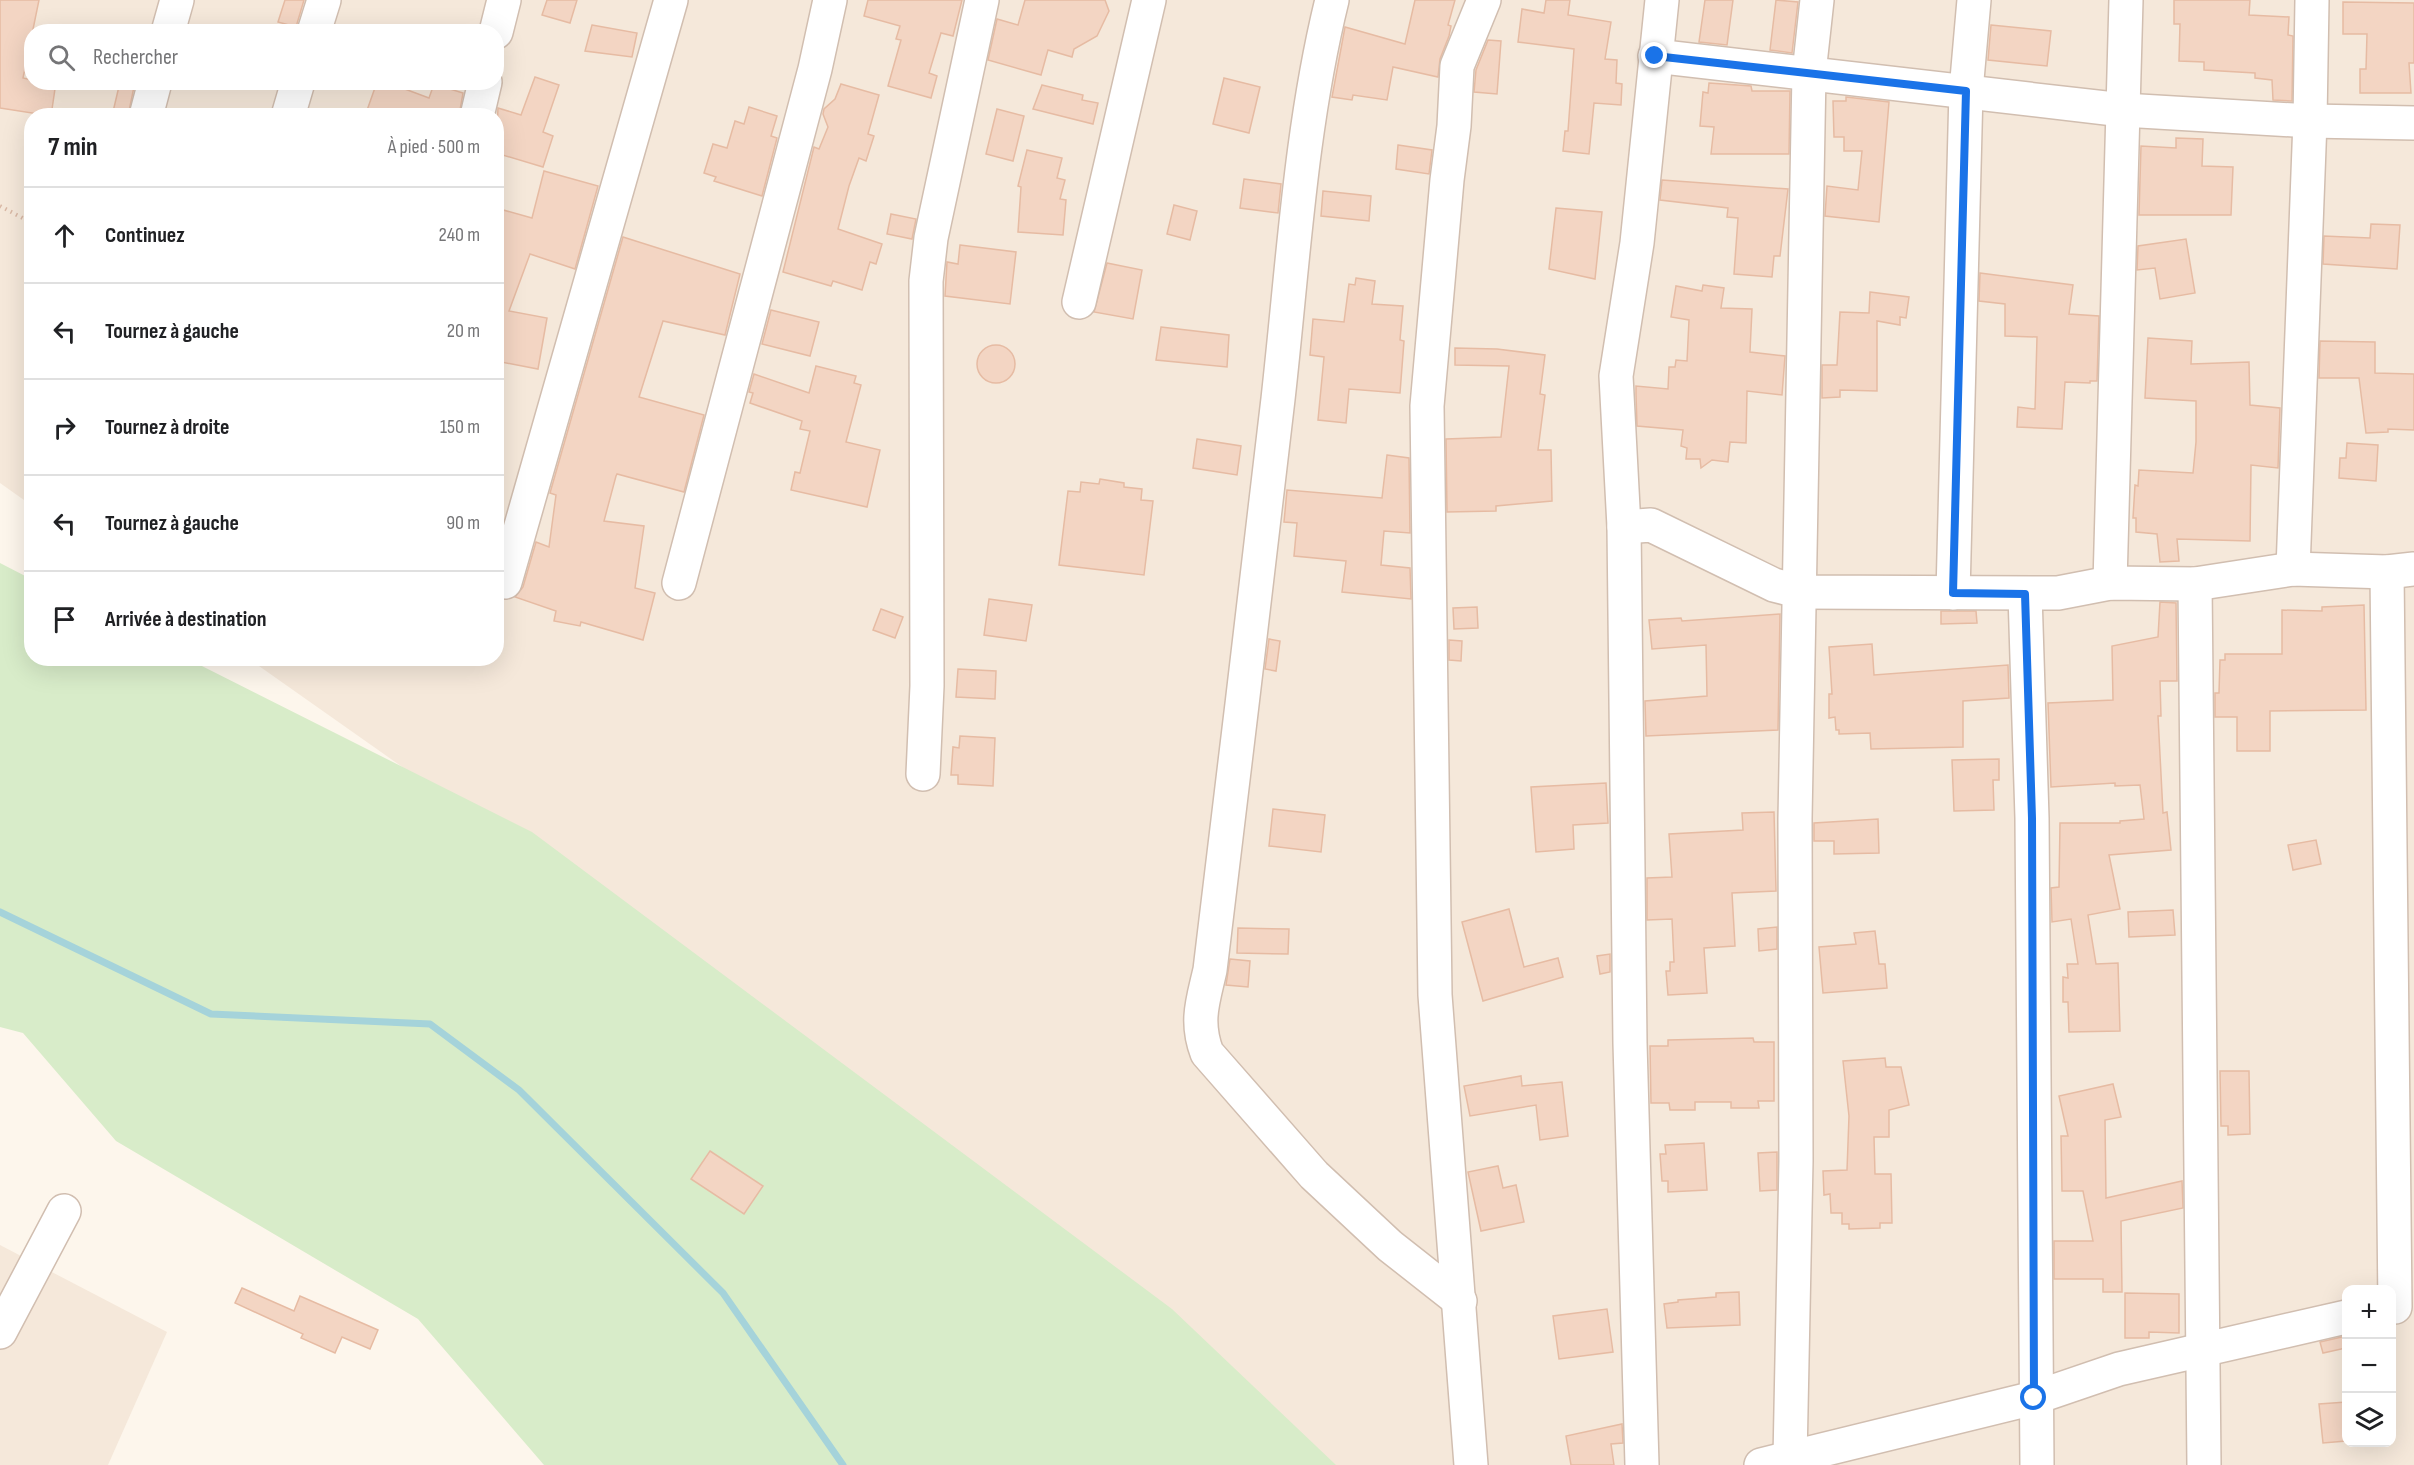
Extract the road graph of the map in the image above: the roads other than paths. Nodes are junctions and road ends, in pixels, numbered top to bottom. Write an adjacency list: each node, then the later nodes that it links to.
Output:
1 (177, 0): 15 (street)
2 (324, 0): 16 (street)
3 (504, 0): 17 (street)
4 (671, 0): 34 (street)
5 (830, 0): 35 (street)
6 (982, 0): 41 (street)
7 (1149, 0): 30 (street)
8 (1332, 0): 43 (street)
9 (1484, 0): 43 (street)
10 (1662, 0): 18 (street)
11 (1817, 0): 19 (street)
12 (1974, 0): 23 (street)
13 (2126, 0): 27 (street)
14 (2312, 0): 28 (street)
15 (170, 24)
16 (316, 24)
17 (498, 24)
18 (1655, 56): 19 (street); 31 (street)
19 (1809, 73): 23 (street); 38 (street)
20 (152, 90): 24 (street)
21 (296, 90): 25 (street)
22 (483, 90): 26 (street)
23 (1966, 91): 27 (street); 39 (street)
24 (148, 108)
25 (290, 108)
26 (479, 108)
27 (2123, 110): 28 (street); 36 (street)
28 (2310, 122): 29 (street); 32 (street)
29 (2414, 123)
30 (1079, 302)
31 (1624, 526): 38 (street); 52 (street)
32 (2293, 569): 33 (street); 37 (street)
33 (2400, 571): 44 (street)
34 (505, 582)
35 (679, 583)
36 (2110, 583): 37 (street); 40 (street)
37 (2196, 584): 47 (street)
38 (1801, 592): 39 (street); 50 (street)
39 (1953, 593): 40 (street)
40 (2025, 594): 48 (street)
41 (923, 774)
42 (64, 1211): 46 (street)
43 (1460, 1301): 51 (street)
44 (2400, 1305)
45 (2342, 1318): 47 (street)
46 (0, 1332)
47 (2205, 1349): 48 (street); 54 (street)
48 (2034, 1398): 49 (street); 53 (street)
49 (1870, 1452): 50 (street)
50 (1775, 1462)
51 (1471, 1465)
52 (1642, 1465)
53 (2037, 1465)
54 (2204, 1465)

